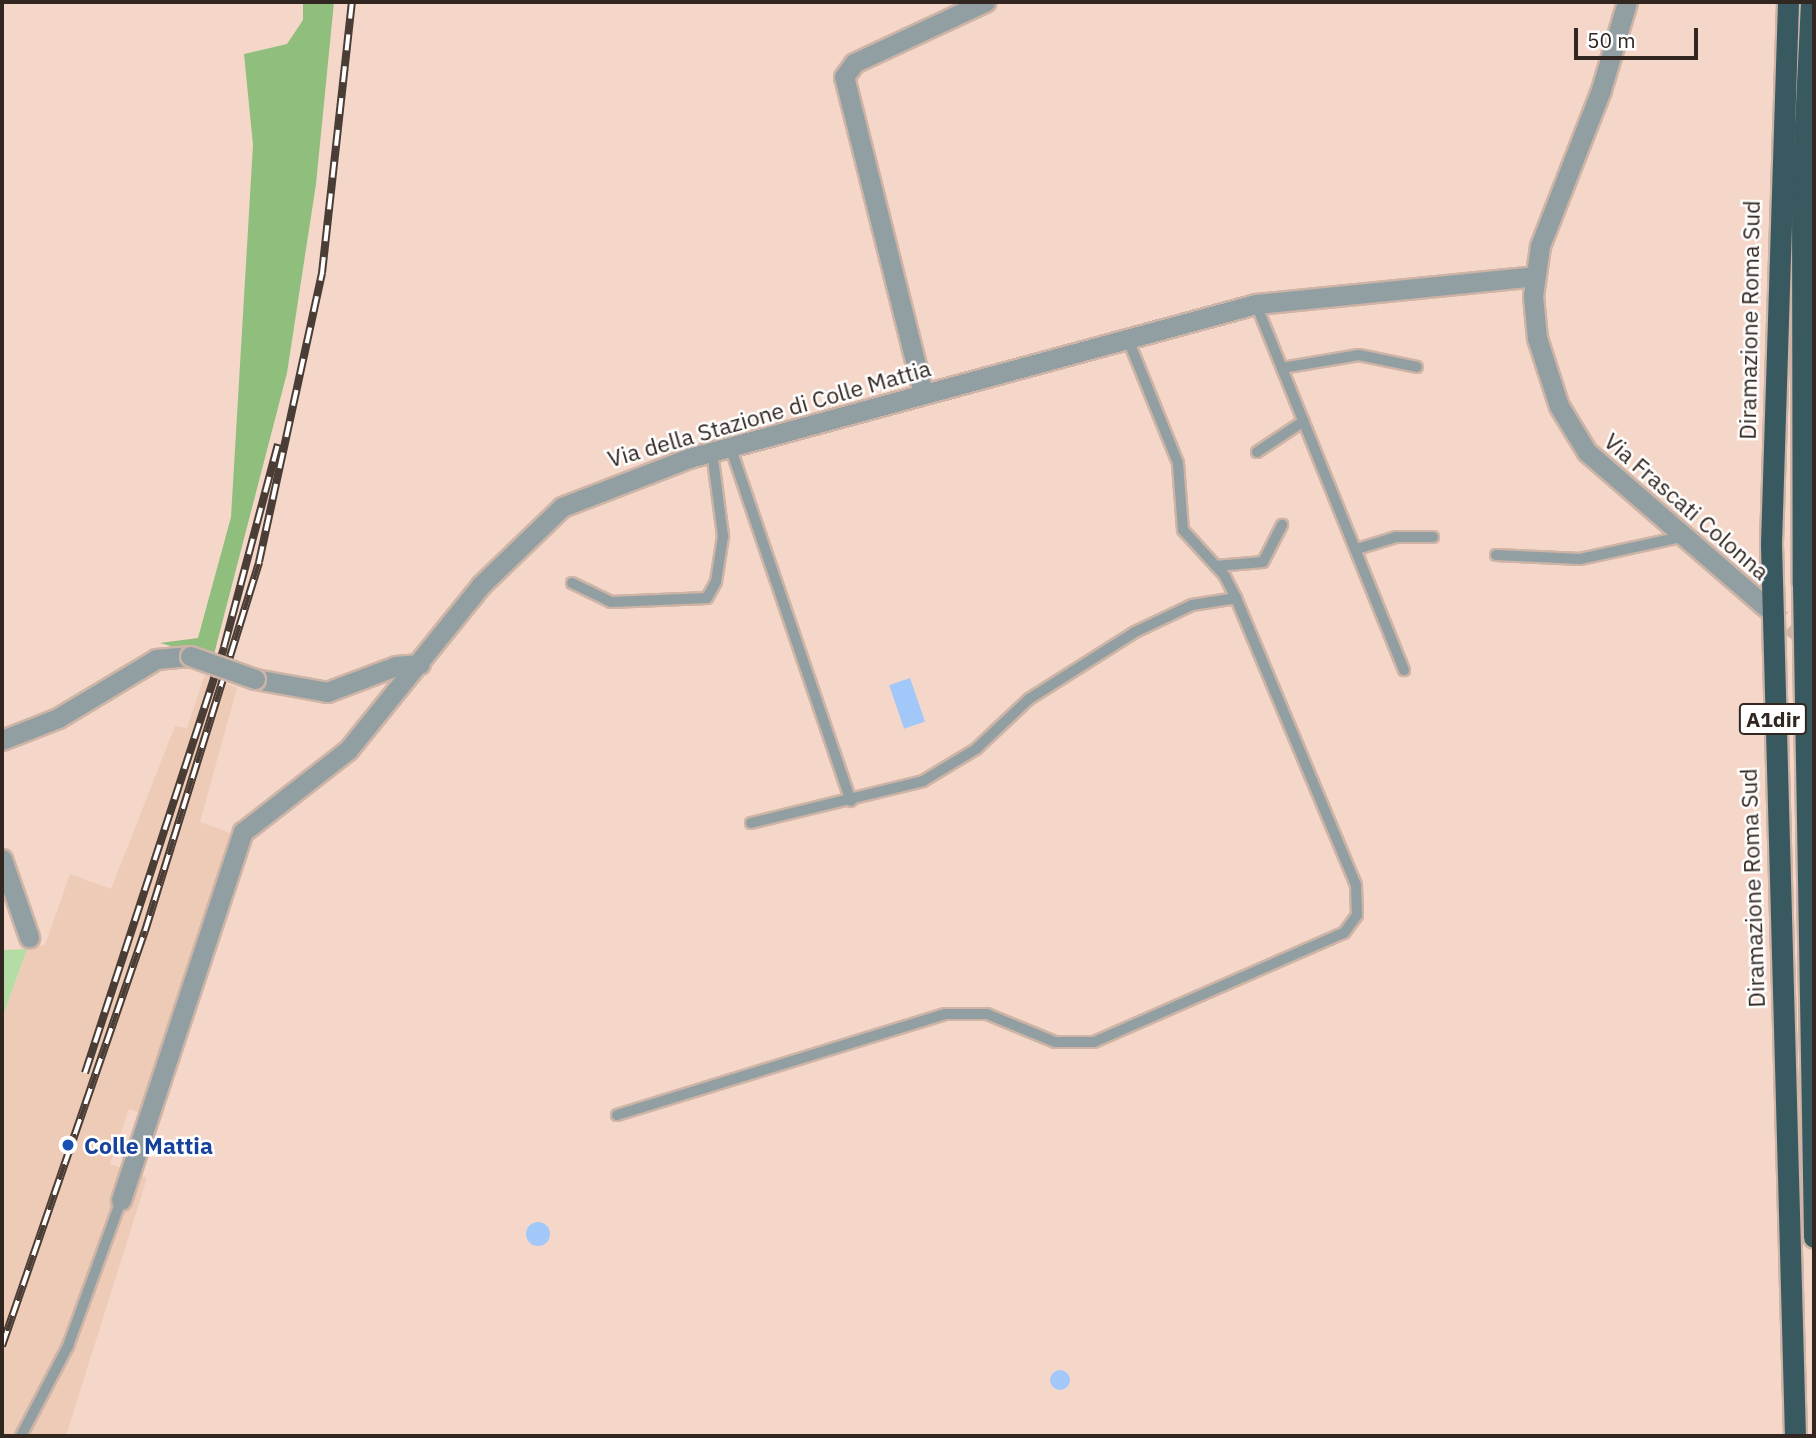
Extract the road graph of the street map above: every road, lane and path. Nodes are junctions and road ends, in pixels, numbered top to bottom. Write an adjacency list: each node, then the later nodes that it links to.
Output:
1 (985, 2): 10 (street)
2 (1627, 2): 5 (street, Via Frascati Colonna)
3 (1788, 2): 34 (highway, Diramazione Roma Sud / A1dir)
4 (1811, 2): 32 (highway, A1dir)
5 (1535, 276): 6 (street, Via della Stazione di Colle Mattia); 16 (street, Via Frascati Colonna)
6 (1256, 304): 7 (street, Via della Stazione di Colle Mattia); 9 (lane)
7 (1128, 339): 10 (street, Via della Stazione di Colle Mattia); 19 (lane)
8 (1417, 367): 9 (lane)
9 (1282, 368): 11 (lane)
10 (923, 393): 12 (street, Via della Stazione di Colle Mattia)
11 (1304, 421): 13 (lane); 17 (lane)
12 (721, 449): 20 (lane); 23 (street, Via della Stazione di Colle Mattia); 26 (lane)
13 (1257, 452)
14 (1282, 525): 19 (lane)
15 (1433, 537): 17 (lane)
16 (1681, 537): 18 (lane); 22 (street, Via Frascati Colonna)
17 (1357, 549): 24 (lane)
18 (1496, 555)
19 (1216, 566): 21 (lane)
20 (572, 583)
21 (1236, 598): 26 (lane); 30 (lane)
22 (1767, 608)
23 (420, 664): 25 (street, bridge); 31 (street, Via della Stazione di Colle Mattia)
24 (1404, 670)
25 (2, 740)
26 (850, 802): 27 (lane)
27 (751, 822)
28 (2, 859): 29 (street)
29 (29, 937)
30 (617, 1115)
31 (121, 1200): 33 (lane)
32 (1814, 1237)
33 (21, 1436)
34 (1795, 1436)

